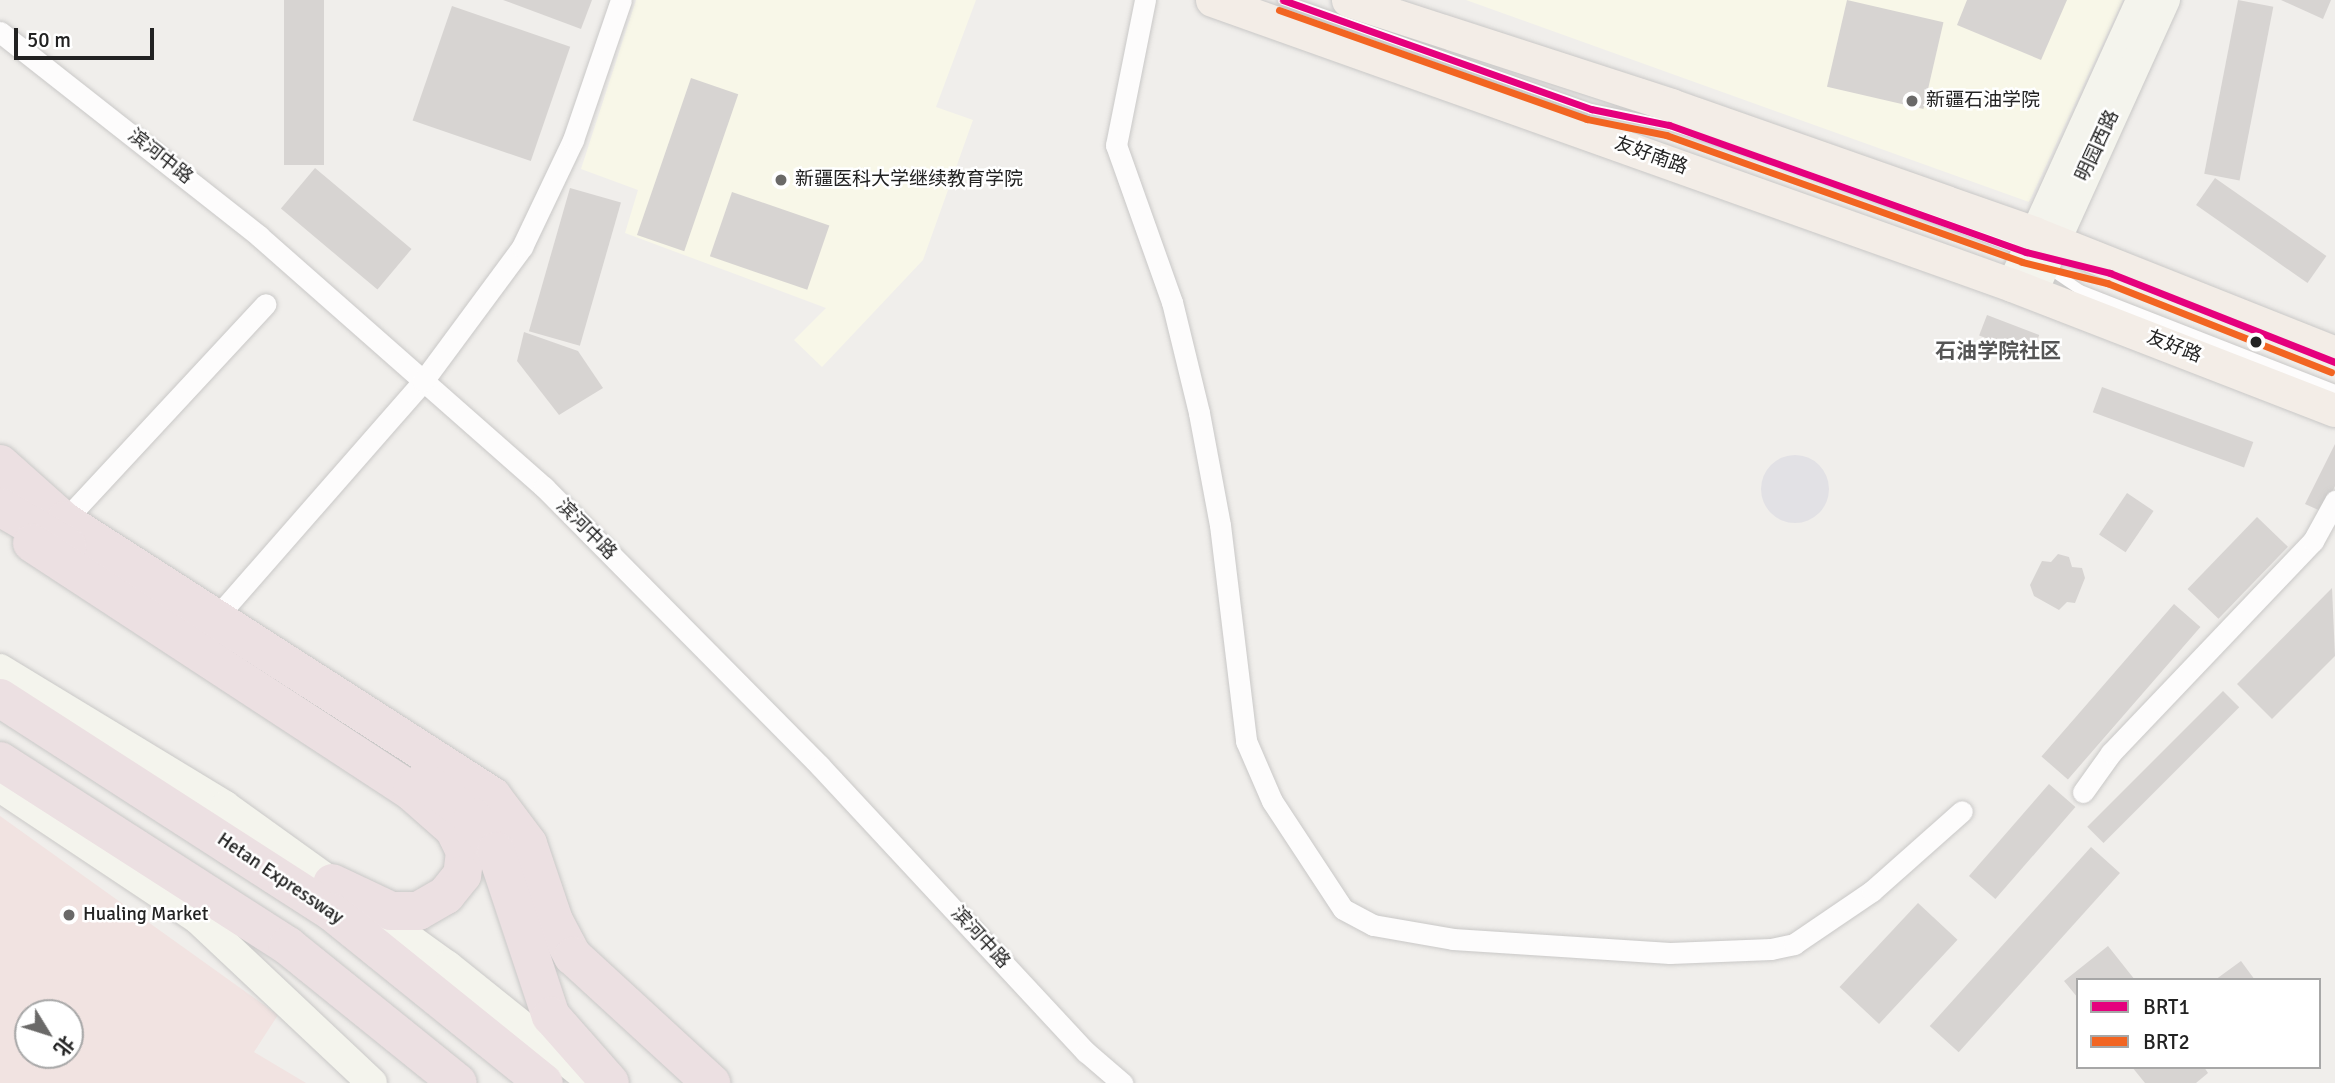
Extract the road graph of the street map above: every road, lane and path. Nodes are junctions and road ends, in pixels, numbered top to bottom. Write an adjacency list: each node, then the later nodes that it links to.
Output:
1 (621, 0): 13 (street)
2 (1145, 0): 28 (street)
3 (1212, 0): 9 (main road, 友好南路)
4 (1283, 0): 9 (lane)
5 (1348, 0): 9 (main road)
6 (2141, 0): 9 (street, 明园西路)
7 (2165, 0): 9 (street, 明园西路)
8 (0, 32): 13 (street, 滨河中路)
9 (2036, 261): 11 (main road); 12 (lane); 14 (lane); 15 (main road, 友好路)
10 (267, 304): 19 (street)
11 (2335, 353)
12 (2335, 362)
13 (423, 381): 21 (street); 37 (street, 滨河中路)
14 (2335, 390)
15 (2335, 410)
16 (0, 464): 19 (highway)
17 (2335, 501): 27 (street)
18 (0, 508): 25 (highway)
19 (64, 521): 21 (highway)
20 (0, 524): 25 (highway)
21 (214, 620): 36 (highway)
22 (0, 669): 29 (street)
23 (0, 698): 33 (highway, Hetan Expressway)
24 (0, 761): 32 (highway)
25 (414, 783): 29 (highway); 35 (highway)
26 (0, 787): 30 (street)
27 (2083, 792)
28 (1962, 811)
29 (332, 883): 34 (street)
30 (198, 919): 31 (street); 32 (highway)
31 (373, 1083)
32 (458, 1083)
33 (544, 1083)
34 (594, 1083)
35 (610, 1083)
36 (711, 1083)
37 (1122, 1083)

